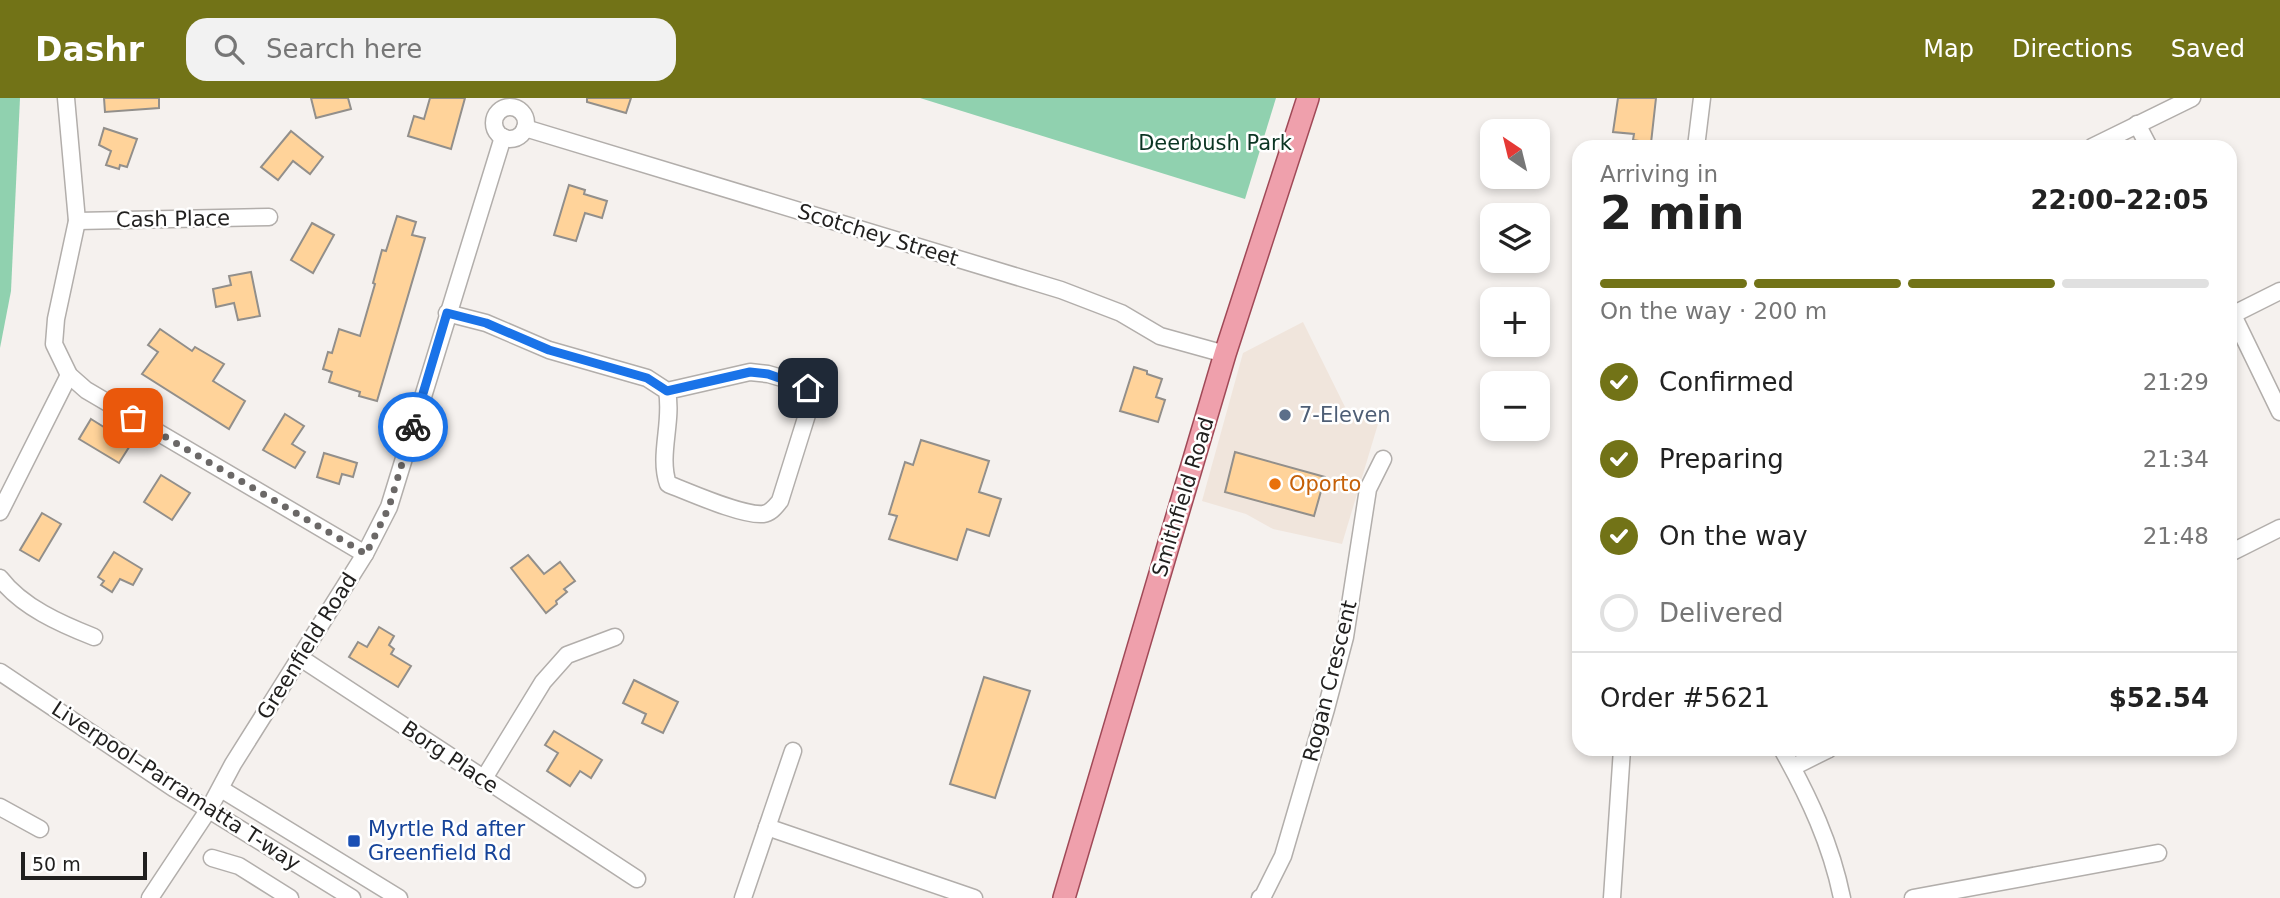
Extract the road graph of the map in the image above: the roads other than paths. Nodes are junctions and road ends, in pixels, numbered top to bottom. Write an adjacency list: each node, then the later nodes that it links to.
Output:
1 (66, 98): 13 (street)
2 (1308, 98): 18 (main road, Smithfield Road)
3 (1702, 98): 9 (street)
4 (2192, 98): 6 (street)
5 (513, 103): 7 (street); 8 (street)
6 (2137, 124): 10 (street); 11 (street)
7 (525, 128): 8 (street); 18 (street, Scotchey Street)
8 (503, 137): 16 (street, Greenfield Road)
9 (1697, 140)
10 (2106, 140)
11 (2145, 140)
12 (269, 217): 13 (street, Cash Place)
13 (77, 221): 19 (street)
14 (2280, 291): 15 (street)
15 (2237, 309)
16 (447, 313): 20 (street); 26 (street, Greenfield Road)
17 (2237, 324): 21 (street)
18 (1225, 354): 52 (main road, Smithfield Road)
19 (69, 375): 23 (street); 26 (street)
20 (667, 391): 20 (street)
21 (2280, 412)
22 (1383, 459): 53 (street, Rogan Crescent)
23 (0, 512)
24 (2280, 528): 25 (street)
25 (2237, 550)
26 (366, 554): 30 (street, Greenfield Road)
27 (0, 578): 28 (street)
28 (94, 637)
29 (615, 637): 37 (street)
30 (299, 657): 37 (street, Borg Place); 38 (street, Greenfield Road)
31 (0, 671): 40 (street, Liverpool–Parramatta T-way)
32 (793, 751): 41 (street)
33 (1622, 756): 54 (street)
34 (1786, 756): 36 (street)
35 (1815, 756): 36 (street)
36 (1793, 767): 55 (street)
37 (483, 780): 45 (street, Borg Place)
38 (221, 789): 40 (street, Greenfield Road); 49 (street)
39 (0, 807): 42 (street)
40 (209, 809): 46 (street, Greenfield Road); 48 (street, Liverpool–Parramatta T-way)
41 (767, 827): 50 (street); 51 (street)
42 (40, 829)
43 (2158, 853): 56 (street)
44 (212, 858): 47 (street)
45 (636, 879)
46 (150, 898)
47 (290, 898)
48 (352, 898)
49 (399, 898)
50 (743, 898)
51 (974, 898)
52 (1064, 898)
53 (1260, 898)
54 (1612, 898)
55 (1842, 898)
56 (1913, 898)

